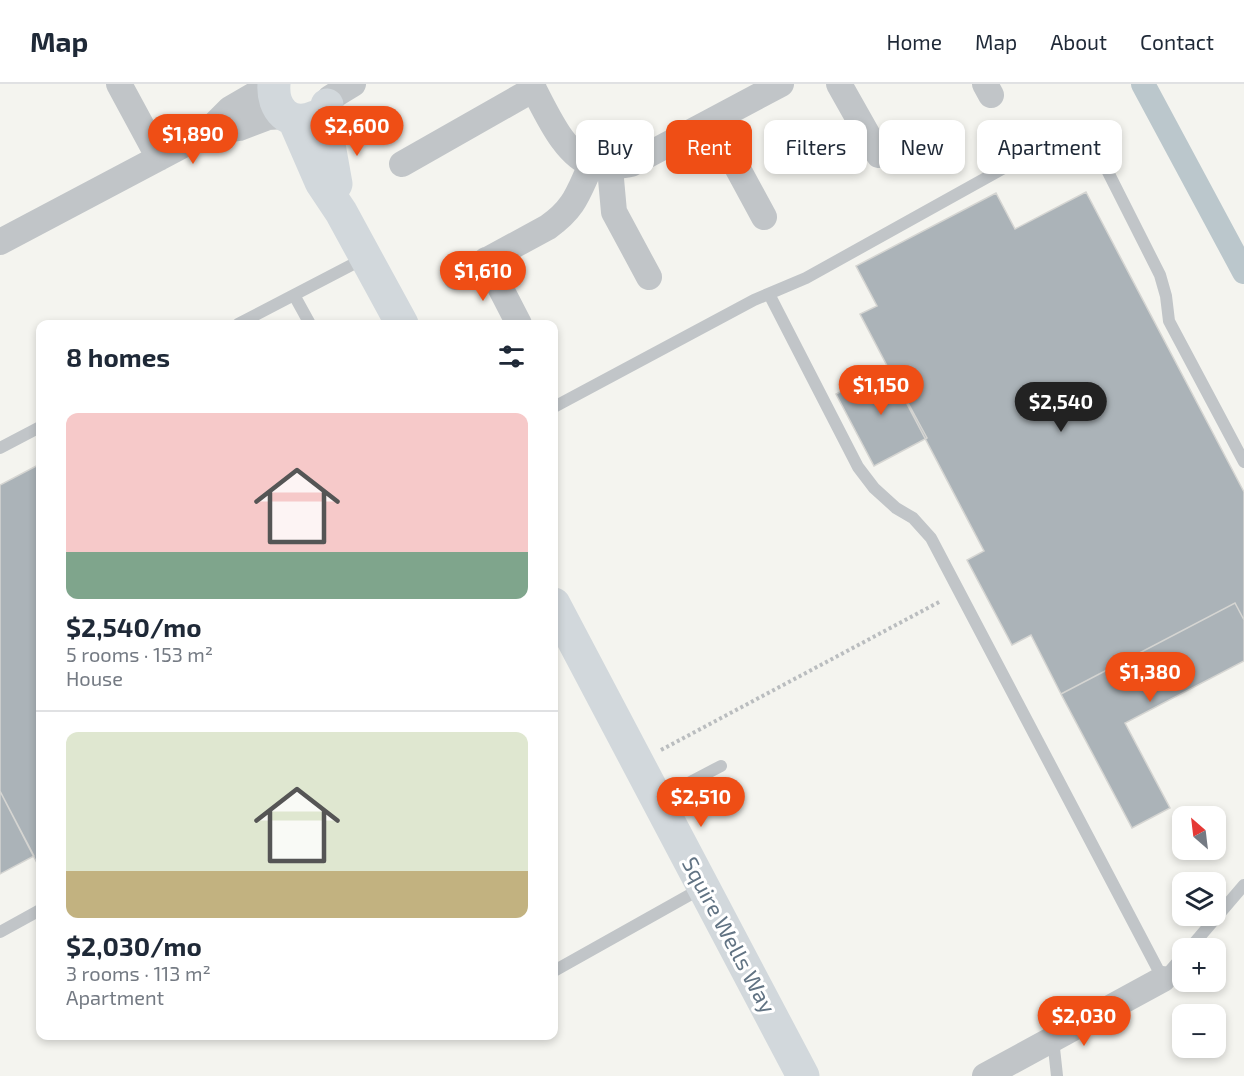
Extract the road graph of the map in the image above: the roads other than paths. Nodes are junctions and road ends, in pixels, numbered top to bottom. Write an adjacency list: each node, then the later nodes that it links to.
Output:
1 (118, 84): 12 (street)
2 (273, 84): 7 (street); 9 (street)
3 (781, 84): 8 (street)
4 (839, 84): 11 (street)
5 (533, 87): 10 (street); 13 (street)
6 (335, 93): 7 (street); 17 (street)
7 (290, 118): 9 (street); 17 (street)
8 (714, 120)
9 (206, 133): 12 (street)
10 (576, 154)
11 (879, 155)
12 (159, 158): 19 (street)
13 (402, 164)
14 (595, 174): 21 (street)
15 (603, 174): 23 (street)
16 (741, 174): 18 (street)
17 (341, 212): 20 (street)
18 (764, 217)
19 (0, 242)
20 (365, 258): 25 (lane); 28 (street)
21 (486, 260): 22 (street); 29 (street)
22 (456, 277)
23 (649, 277)
24 (769, 294): 30 (lane); 33 (lane); 44 (lane)
25 (294, 295): 26 (lane); 27 (lane)
26 (246, 320)
27 (308, 320)
28 (400, 320)
29 (517, 320)
30 (558, 404)
31 (36, 429): 32 (lane)
32 (0, 448)
33 (1244, 462)
34 (558, 620): 36 (street, Squire Wells Way)
35 (721, 766): 36 (lane)
36 (657, 800): 38 (street, Squire Wells Way)
37 (1244, 885): 41 (lane)
38 (703, 887): 42 (lane); 46 (street, Squire Wells Way)
39 (36, 912): 40 (lane)
40 (0, 932)
41 (1199, 938)
42 (558, 969)
43 (1172, 969): 44 (lane)
44 (1163, 979): 45 (street)
45 (1053, 1039): 47 (street); 48 (lane)
46 (803, 1076)
47 (985, 1076)
48 (1057, 1076)

